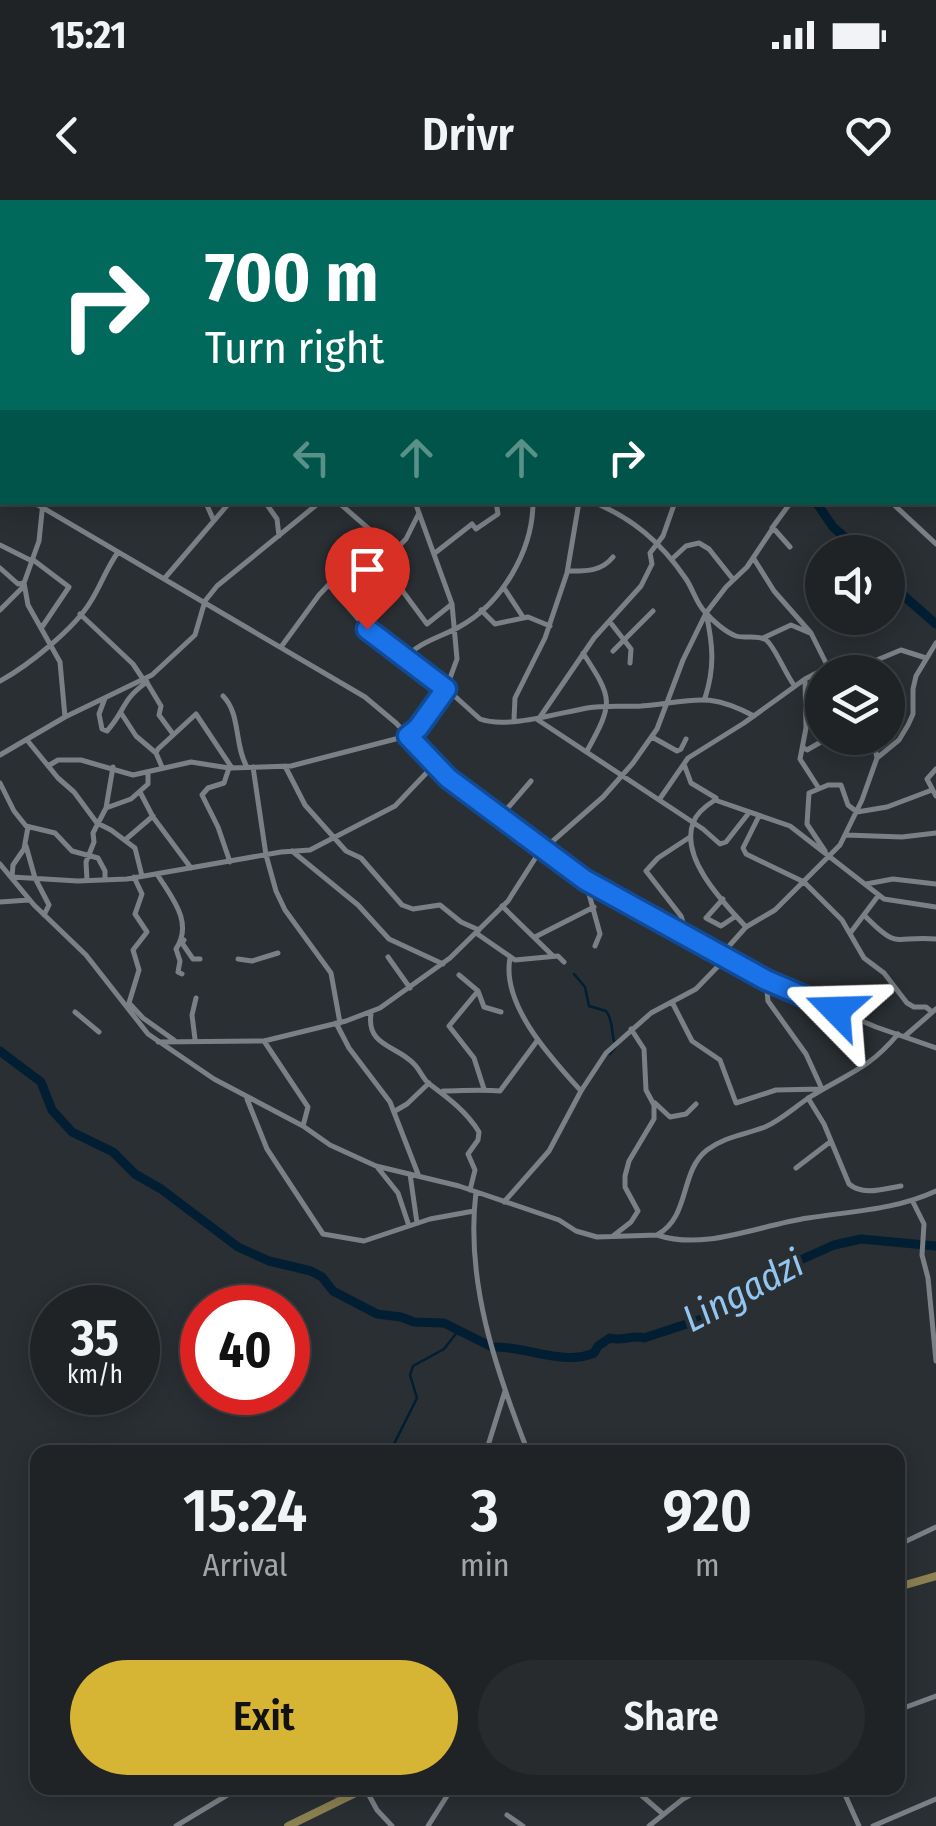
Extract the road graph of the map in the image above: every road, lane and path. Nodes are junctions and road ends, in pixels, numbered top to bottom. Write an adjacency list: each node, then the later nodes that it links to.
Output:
1 (42, 505): 27 (street); 32 (street)
2 (207, 505): 18 (street)
3 (209, 505): 16 (street)
4 (228, 505): 16 (street)
5 (267, 505): 20 (street)
6 (316, 505): 20 (street)
7 (341, 505): 21 (street)
8 (415, 505): 17 (street)
9 (496, 505): 28 (street)
10 (534, 505): 40 (street)
11 (579, 505): 34 (street)
12 (602, 505): 22 (street)
13 (674, 505): 22 (street)
14 (788, 505): 19 (street)
15 (894, 505): 23 (street)
16 (221, 513): 18 (street)
17 (419, 513): 26 (street); 28 (street)
18 (214, 521): 36 (street)
19 (770, 531): 24 (street); 30 (street)
20 (279, 536): 42 (street)
21 (379, 538): 26 (street); 39 (street)
22 (658, 543): 31 (street); 50 (street)
23 (936, 544)
24 (790, 547)
25 (1, 548): 32 (street)
26 (397, 549): 35 (street)
27 (118, 552): 36 (street); 47 (street)
28 (435, 552): 43 (street)
29 (613, 558): 34 (street)
30 (753, 558): 37 (street); 53 (street)
31 (672, 559): 37 (street); 48 (street)
32 (32, 560): 38 (street); 52 (street)
33 (0, 568): 38 (street)
34 (568, 571): 51 (street)
35 (390, 574): 41 (street); 43 (street)
36 (164, 579): 42 (street)
37 (733, 579): 48 (street)
38 (24, 584): 44 (street); 52 (street)
39 (329, 585): 60 (street); 65 (street)
40 (504, 588): 45 (street); 49 (street)
41 (376, 594)
42 (204, 604): 60 (street); 68 (street)
43 (452, 604): 54 (street)
44 (0, 610)
45 (482, 610): 49 (street); 54 (street)
46 (653, 610): 57 (street)
47 (80, 614): 58 (street); 68 (street)
48 (706, 614): 56 (street); 74 (street); 75 (street)
49 (524, 618): 51 (street)
50 (610, 622): 57 (street); 62 (street)
51 (550, 626): 80 (street)
52 (42, 627): 58 (street)
53 (805, 627)
54 (455, 629): 65 (street); 71 (street)
55 (805, 631): 56 (street)
56 (763, 638): 70 (street)
57 (625, 640): 61 (street); 66 (street)
58 (51, 643): 69 (street); 79 (street)
59 (936, 643): 64 (street)
60 (280, 647): 83 (street)
61 (613, 651)
62 (583, 653): 76 (street); 81 (street)
63 (890, 655): 64 (street)
64 (926, 658): 92 (street)
65 (405, 659): 71 (street)
66 (630, 663)
67 (805, 679): 70 (street); 87 (street)
68 (145, 680): 72 (street); 77 (street); 82 (street)
69 (0, 681)
70 (794, 686): 78 (street)
71 (446, 689): 80 (street); 83 (street)
72 (106, 696): 77 (street); 79 (street)
73 (223, 696): 98 (street)
74 (705, 698): 75 (street); 78 (street)
75 (667, 702): 76 (street); 84 (street)
76 (607, 706): 81 (street); 88 (street)
77 (121, 714): 89 (street)
78 (754, 716): 93 (street)
79 (64, 718): 85 (street)
80 (514, 719): 81 (street)
81 (538, 720): 88 (street)
82 (174, 734): 89 (street); 100 (street)
83 (408, 736): 94 (street); 96 (street)
84 (652, 737): 86 (street); 103 (street)
85 (27, 740): 90 (street); 95 (street)
86 (686, 740)
87 (803, 746): 106 (street)
88 (587, 751): 103 (street)
89 (156, 753): 99 (street)
90 (0, 754)
91 (876, 755): 92 (street)
92 (877, 758): 112 (street)
93 (684, 764): 109 (street); 110 (street)
94 (434, 765): 116 (street); 124 (street)
95 (48, 766): 97 (street); 117 (street)
96 (285, 766): 98 (street); 124 (street)
97 (113, 767): 102 (street); 111 (street)
98 (250, 767): 100 (street); 130 (street)
99 (162, 768): 100 (street); 102 (street)
100 (230, 768): 131 (street)
101 (936, 769): 108 (street)
102 (148, 773): 107 (street)
103 (624, 776): 109 (street); 126 (street)
104 (531, 782): 116 (street)
105 (0, 783): 119 (street)
106 (818, 788): 112 (street); 128 (street)
107 (140, 792): 111 (street); 114 (street)
108 (934, 793): 112 (street)
109 (659, 800): 118 (street)
110 (718, 800): 113 (street); 118 (street)
111 (106, 808): 117 (street)
112 (856, 812): 122 (street)
113 (748, 814): 115 (street); 118 (street)
114 (152, 816): 123 (street); 133 (street)
115 (759, 816): 128 (street); 142 (street)
116 (500, 817): 126 (street)
117 (97, 823): 123 (street); 129 (street)
118 (692, 824): 121 (street)
119 (28, 828): 125 (street); 129 (street)
120 (936, 833): 122 (street)
121 (692, 835): 147 (street); 158 (street)
122 (846, 835): 128 (street)
123 (125, 840): 135 (street)
124 (336, 840): 127 (street); 156 (street)
125 (26, 843): 136 (street); 138 (street)
126 (544, 849): 141 (street); 149 (street)
127 (292, 851): 130 (street); 171 (street)
128 (828, 854): 142 (street); 143 (street)
129 (90, 855): 139 (street); 140 (street)
130 (266, 855): 131 (street); 183 (street)
131 (230, 862): 133 (street)
132 (0, 864): 136 (street)
133 (191, 868): 134 (street)
134 (156, 874): 135 (street); 159 (street)
135 (142, 876): 137 (street)
136 (12, 877): 138 (street); 146 (street)
137 (134, 877): 139 (street); 187 (street)
138 (35, 878): 140 (street); 152 (street)
139 (105, 879): 140 (street)
140 (87, 880)
141 (585, 880): 151 (street); 158 (street)
142 (804, 882): 155 (street); 157 (street)
143 (866, 884): 144 (street); 145 (street)
144 (936, 884)
145 (878, 896): 150 (street); 153 (street)
146 (29, 900): 148 (street); 152 (street)
147 (722, 900): 154 (street); 154 (street)
148 (0, 902)
149 (502, 906): 156 (street); 160 (street)
150 (936, 906)
151 (594, 907): 160 (street); 162 (street)
152 (44, 915): 191 (street)
153 (864, 915): 157 (street); 161 (street)
154 (736, 916): 155 (street)
155 (746, 926): 166 (street)
156 (478, 931): 167 (street); 171 (street)
157 (851, 932): 179 (street)
158 (688, 936): 166 (street)
159 (185, 937): 168 (street); 172 (street)
160 (535, 937): 164 (street)
161 (936, 939)
162 (596, 946)
163 (278, 953): 169 (street)
164 (553, 956): 167 (street); 170 (street)
165 (388, 957): 175 (street)
166 (723, 957): 174 (street); 178 (street)
167 (510, 958): 190 (street)
168 (200, 959)
169 (238, 959)
170 (564, 962)
171 (443, 964): 175 (street)
172 (182, 974)
173 (459, 975): 176 (street)
174 (766, 980): 186 (street); 195 (street)
175 (410, 988): 181 (street)
176 (478, 991): 182 (street); 194 (street)
177 (196, 998): 188 (street)
178 (672, 1002): 184 (street); 195 (street)
179 (934, 1011): 186 (street)
180 (74, 1012): 185 (street)
181 (372, 1012): 183 (street); 193 (street)
182 (502, 1012)
183 (338, 1023): 189 (street); 202 (street)
184 (631, 1029): 197 (street); 200 (street)
185 (99, 1032)
186 (902, 1035): 192 (street); 195 (street)
187 (174, 1040): 188 (street); 191 (street)
188 (196, 1040): 189 (street)
189 (264, 1041): 203 (street)
190 (537, 1041): 194 (street); 197 (street)
191 (158, 1042): 198 (street)
192 (936, 1048)
193 (430, 1083): 196 (street); 202 (street)
194 (484, 1090): 196 (street)
195 (822, 1090): 199 (street)
196 (443, 1091): 210 (street)
197 (581, 1092): 213 (street)
198 (246, 1096): 203 (street); 217 (street)
199 (808, 1098): 204 (street); 218 (street)
200 (653, 1101): 201 (street); 219 (street)
201 (696, 1104)
202 (395, 1111): 207 (street)
203 (303, 1126): 205 (street)
204 (830, 1142): 206 (street); 209 (street)
205 (376, 1166): 207 (street); 217 (street)
206 (796, 1168)
207 (414, 1174): 210 (street); 216 (street)
208 (901, 1186): 209 (street)
209 (887, 1189): 214 (street)
210 (473, 1191): 213 (street); 215 (street)
211 (936, 1191): 212 (street)
212 (912, 1200): 214 (street); 220 (street)
213 (504, 1202): 219 (street)
214 (891, 1206): 218 (street)
215 (474, 1211): 216 (street); 223 (street)
216 (417, 1223): 217 (street)
217 (409, 1226)
218 (657, 1235): 219 (street)
219 (610, 1237)
220 (928, 1278): 221 (street); 222 (street)
221 (936, 1280)
222 (936, 1361)
223 (506, 1388): 224 (street); 225 (street)
224 (488, 1445)
225 (526, 1445)
226 (936, 1527): 227 (street)
227 (905, 1542)
228 (936, 1576): 229 (main road)
229 (905, 1586)
230 (936, 1696): 231 (street)
231 (905, 1707)
232 (228, 1795): 242 (street)
233 (351, 1795): 243 (main road)
234 (368, 1795): 244 (street)
235 (448, 1795): 245 (street)
236 (642, 1795): 241 (street)
237 (692, 1795): 241 (street)
238 (845, 1795): 248 (street)
239 (936, 1800): 249 (street)
240 (506, 1814): 246 (street)
241 (662, 1814): 247 (street)
242 (176, 1826)
243 (288, 1826)
244 (392, 1826)
245 (428, 1826)
246 (523, 1826)
247 (649, 1826)
248 (858, 1826)
249 (874, 1826)

